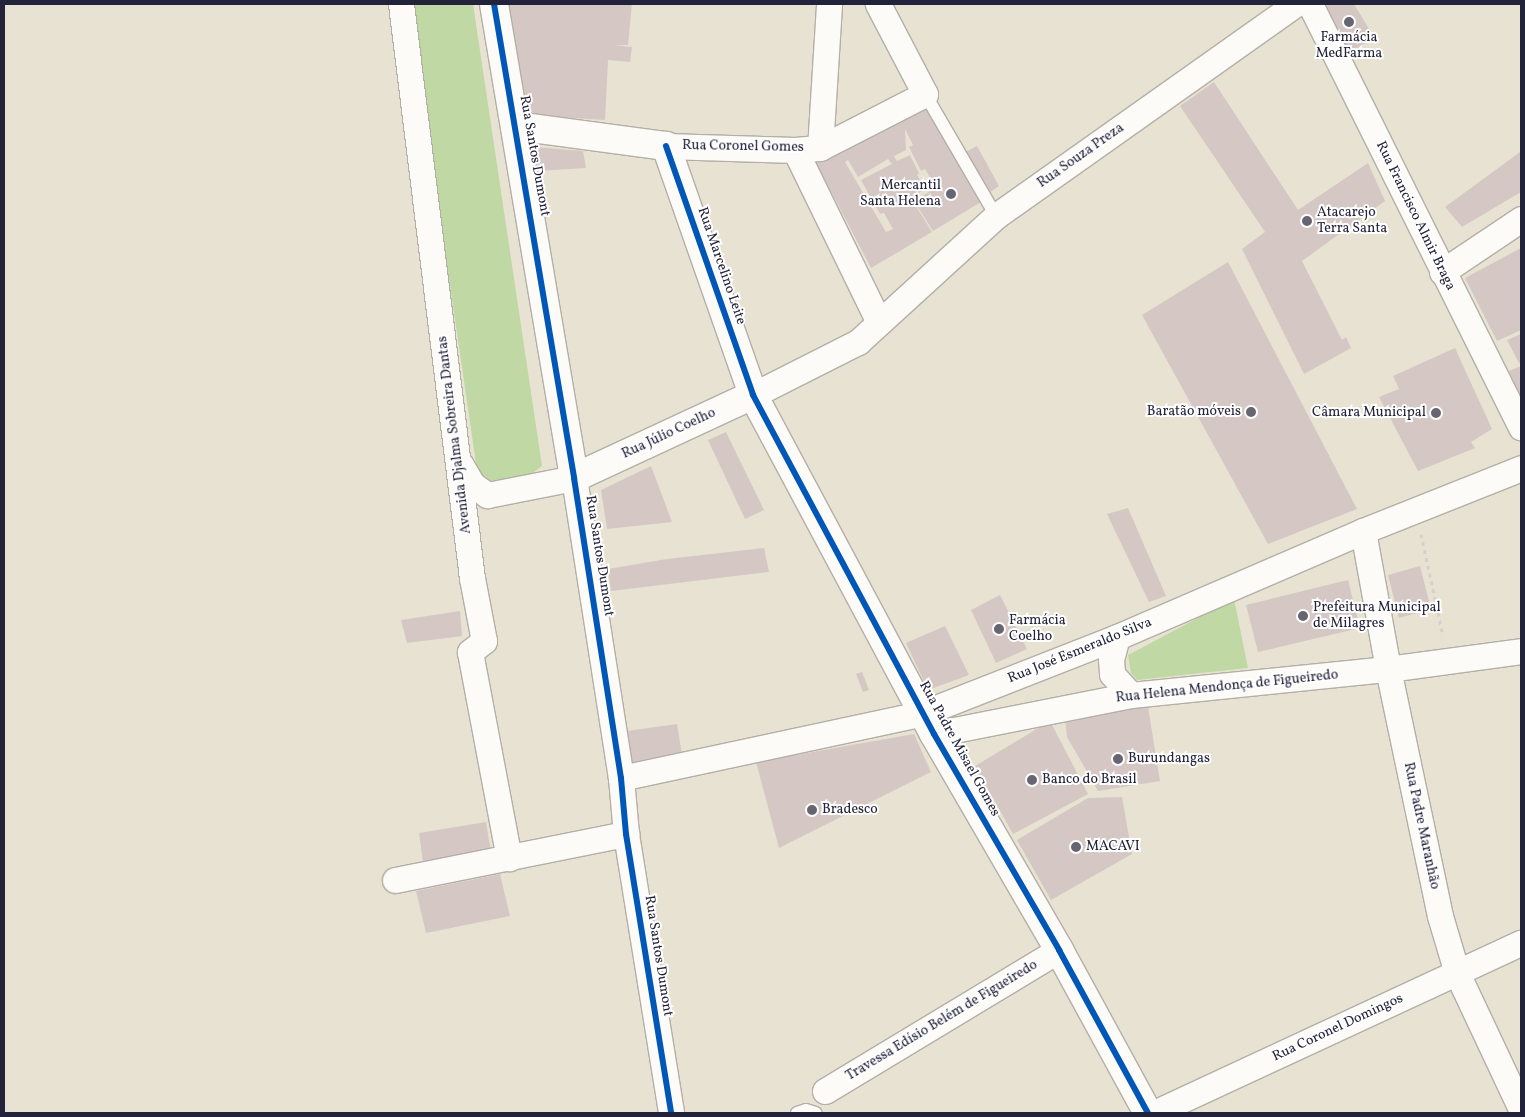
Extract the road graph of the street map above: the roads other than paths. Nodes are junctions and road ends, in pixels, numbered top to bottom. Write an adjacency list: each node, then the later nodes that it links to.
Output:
1 (401, 4): 18 (street, Avenida Djalma Sobreira Dantas)
2 (494, 4): 8 (street, Rua Santos Dumont)
3 (829, 4): 10 (street)
4 (878, 4): 7 (street)
5 (1295, 4): 12 (street, Rua Souza Preza)
6 (1310, 4): 14 (street, Rua Francisco Almir Braga)
7 (925, 94): 10 (street); 12 (lane)
8 (516, 126): 9 (street); 20 (street, Rua Santos Dumont)
9 (666, 146): 11 (street, Rua Coronel Gomes); 16 (street, Rua Marcelino Leite)
10 (820, 148): 11 (street, Rua Coronel Gomes)
11 (795, 150): 15 (street)
12 (996, 216): 15 (street, Rua Souza Preza)
13 (1521, 219): 14 (street)
14 (1442, 272): 17 (street, Rua Francisco Almir Braga)
15 (879, 322): 16 (street, Rua Júlio Coelho)
16 (753, 394): 20 (street, Rua Júlio Coelho); 26 (street, Rua Padre Misael Gomes)
17 (1521, 427)
18 (458, 461): 20 (street, Rua Júlio Coelho); 29 (street, Avenida Djalma Sobreira Dantas)
19 (1521, 468): 21 (street, Rua José Esmeraldo Silva)
20 (574, 478): 27 (street, Rua Santos Dumont)
21 (1364, 531): 22 (street, Rua José Esmeraldo Silva); 24 (street, Rua Padre Maranhão)
22 (1117, 637): 25 (street); 26 (street, Rua José Esmeraldo Silva)
23 (1521, 651): 24 (street, Rua Helena Mendonça de Figueiredo)
24 (1388, 669): 25 (street, Rua Helena Mendonça de Figueiredo); 33 (street, Rua Padre Maranhão)
25 (1131, 695): 26 (street, Rua Helena Mendonça de Figueiredo)
26 (929, 723): 27 (street, Rua José Esmeraldo Silva); 32 (street, Rua Padre Misael Gomes)
27 (621, 778): 28 (street, Rua Santos Dumont)
28 (626, 834): 29 (street); 36 (street, Rua Santos Dumont)
29 (509, 858): 30 (street)
30 (395, 880)
31 (1521, 944): 33 (street, Rua Coronel Domingos)
32 (1059, 950): 34 (street, Travessa Edísio Belém de Figueiredo); 38 (street, Rua Padre Misael Gomes)
33 (1457, 973): 35 (street, Rua Padre Maranhão); 39 (street, Rua Coronel Domingos)
34 (820, 1102): 37 (lane)
35 (1521, 1109)
36 (671, 1113)
37 (797, 1113)
38 (1148, 1113)
39 (1154, 1113)

